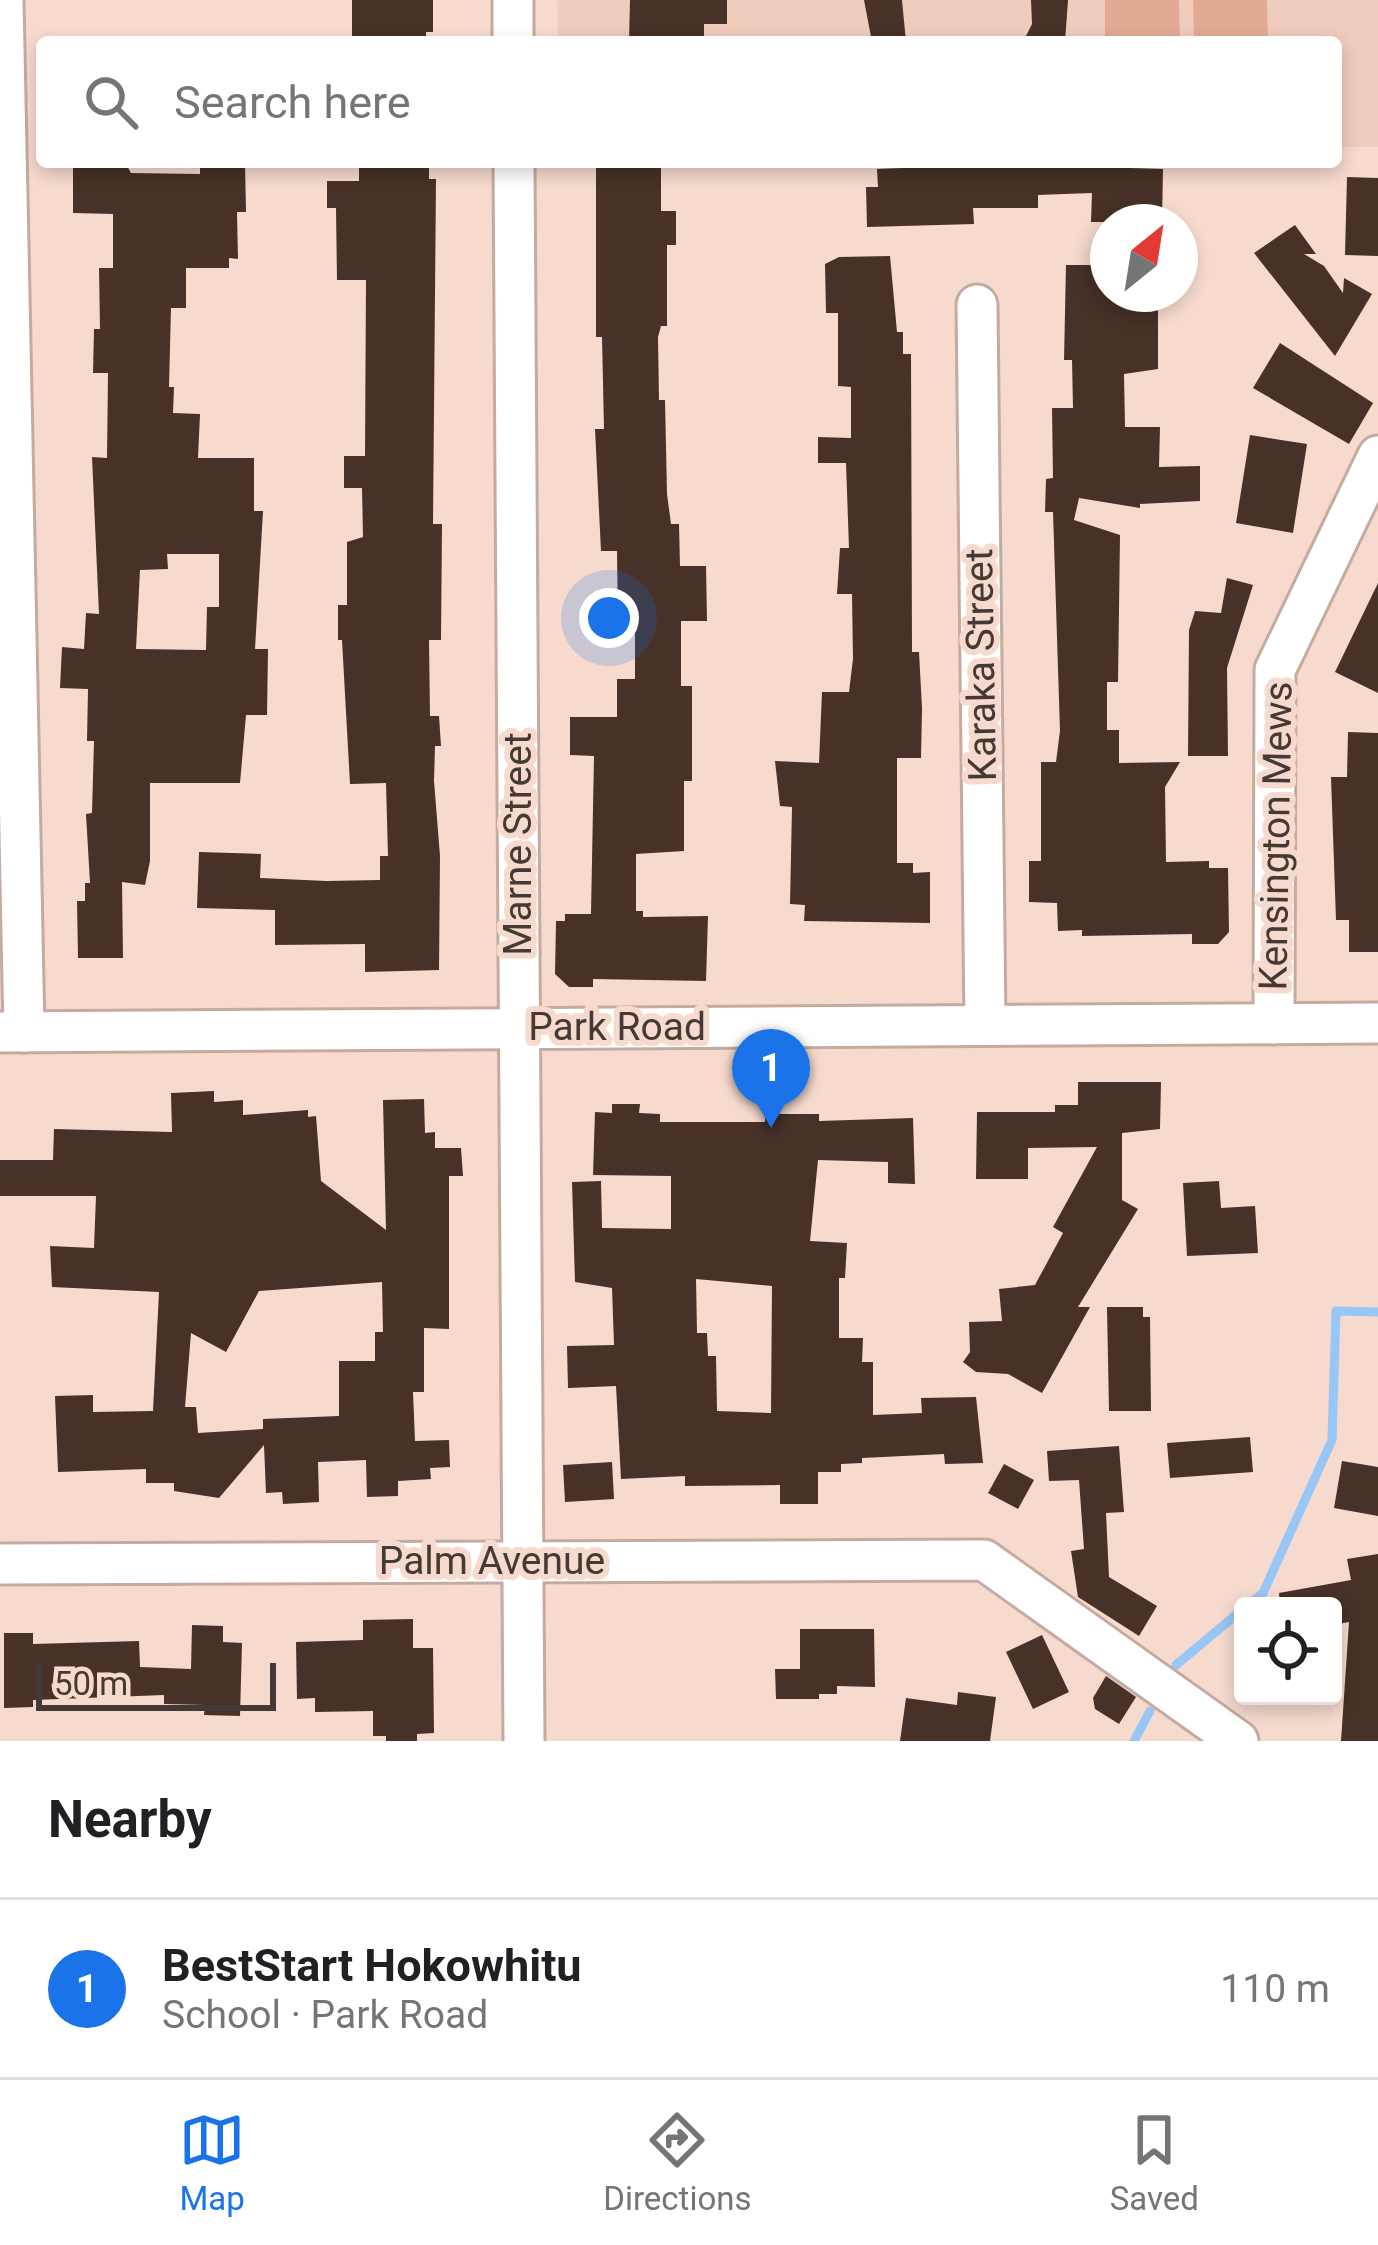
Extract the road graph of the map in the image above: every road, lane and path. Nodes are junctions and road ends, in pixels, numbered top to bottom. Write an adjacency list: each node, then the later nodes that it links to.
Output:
1 (3, 0): 11 (street)
2 (513, 0): 3 (street)
3 (513, 36)
4 (514, 168): 10 (street, Marne Street)
5 (977, 304): 9 (street, Karaka Street)
6 (1378, 456): 8 (street, Kensington Mews)
7 (1378, 1022): 8 (street, Park Road)
8 (1274, 1024): 9 (street, Park Road)
9 (985, 1025): 10 (street, Park Road)
10 (519, 1027): 11 (street, Park Road); 12 (street, Marne Street)
11 (12, 1032)
12 (524, 1560): 13 (street, Palm Avenue); 14 (street, Marne Street); 15 (street, Palm Avenue)
13 (0, 1564)
14 (524, 1741)
15 (1238, 1741)

